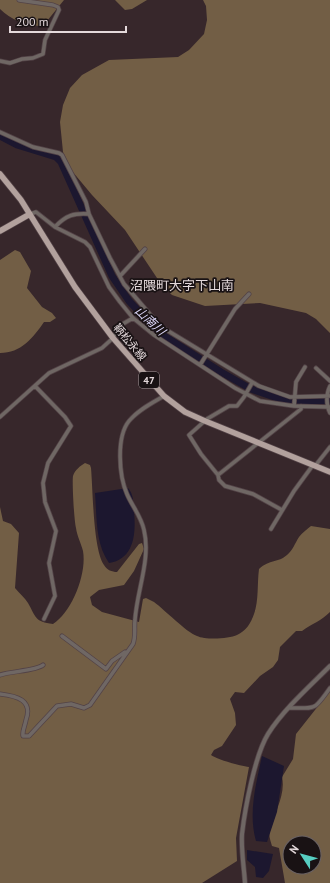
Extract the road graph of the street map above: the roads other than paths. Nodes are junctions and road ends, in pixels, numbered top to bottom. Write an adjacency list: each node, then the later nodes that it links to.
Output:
1 (20, 0): 2 (street)
2 (0, 61)
3 (0, 132): 6 (street)
4 (0, 174): 5 (main road, 鞆松永線)
5 (30, 214): 7 (street); 8 (main road); 13 (main road, 鞆松永線 / 47)
6 (88, 214): 7 (street); 10 (street)
7 (55, 227): 12 (street)
8 (0, 231)
9 (145, 249): 10 (street)
10 (120, 276): 14 (street)
11 (249, 294): 14 (street)
12 (133, 318): 13 (street); 15 (street)
13 (113, 338): 20 (street); 23 (main road, 鞆松永線 / 47)
14 (206, 355): 15 (street); 19 (street)
15 (200, 364): 22 (street)
16 (305, 367): 24 (street)
17 (316, 368): 18 (street)
18 (330, 381)
19 (252, 383): 22 (street); 24 (street)
20 (35, 386): 30 (street); 39 (street)
21 (330, 386): 25 (street)
22 (247, 393): 26 (street); 31 (street)
23 (164, 396): 31 (main road, 鞆松永線 / 47); 41 (street)
24 (295, 397): 25 (street); 26 (street)
25 (329, 397): 28 (street)
26 (294, 405): 27 (street)
27 (301, 406): 28 (street); 32 (street)
28 (328, 406): 29 (street)
29 (330, 413)
30 (0, 417)
31 (205, 421): 32 (main road, 鞆松永線 / 47); 36 (street)
32 (258, 443): 34 (main road, 鞆松永線 / 47); 36 (street)
33 (330, 447): 34 (street)
34 (314, 466): 35 (main road, 鞆松永線 / 47); 37 (street)
35 (330, 472)
36 (218, 475): 37 (street)
37 (282, 510): 38 (street)
38 (271, 529)
39 (44, 619)
40 (62, 636): 41 (street)
41 (129, 649): 46 (street)
42 (43, 665): 44 (street)
43 (330, 666): 47 (street)
44 (0, 675)
45 (330, 688): 47 (street)
46 (0, 694)
47 (290, 708): 48 (street)
48 (245, 883)

